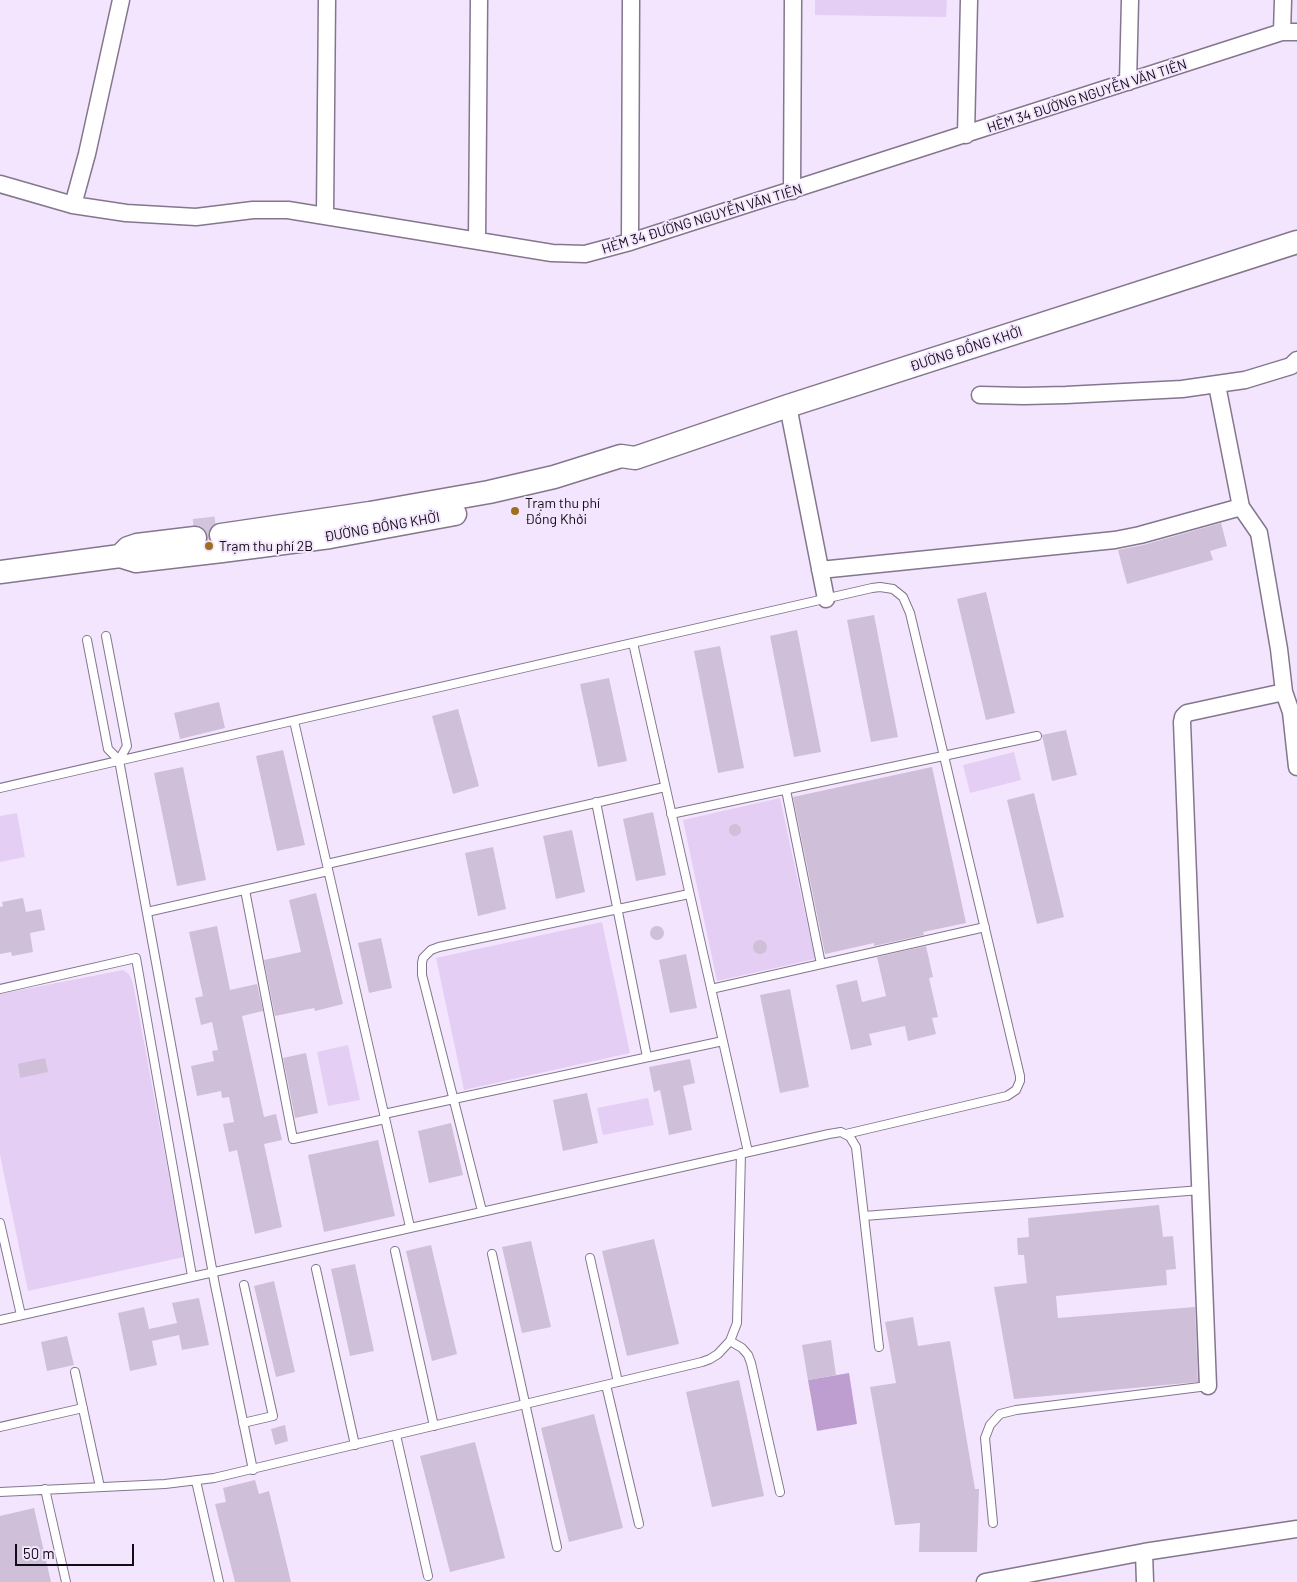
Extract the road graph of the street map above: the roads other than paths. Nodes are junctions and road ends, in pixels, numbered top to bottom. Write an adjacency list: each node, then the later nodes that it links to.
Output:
1 (122, 0): 14 (street)
2 (327, 0): 15 (street)
3 (479, 0): 16 (street)
4 (631, 0): 17 (street)
5 (793, 0): 13 (street)
6 (969, 0): 11 (street)
7 (1130, 0): 10 (street)
8 (1283, 0): 9 (street)
9 (1290, 32): 10 (street, HẺM 34 ĐƯỜNG NGUYỄN VĂN TIÊN)
10 (1128, 82): 11 (street, HẺM 34 ĐƯỜNG NGUYỄN VĂN TIÊN)
11 (966, 135): 13 (street, HẺM 34 ĐƯỜNG NGUYỄN VĂN TIÊN)
12 (0, 184): 14 (street, HẺM 34 ĐƯỜNG NGUYỄN VĂN TIÊN)
13 (792, 191): 17 (street, HẺM 34 ĐƯỜNG NGUYỄN VĂN TIÊN)
14 (72, 205): 15 (street, HẺM 34 ĐƯỜNG NGUYỄN VĂN TIÊN)
15 (325, 215): 16 (street, HẺM 34 ĐƯỜNG NGUYỄN VĂN TIÊN)
16 (477, 240): 17 (street, HẺM 34 ĐƯỜNG NGUYỄN VĂN TIÊN)
17 (630, 242)
18 (1297, 242): 22 (main road, ĐƯỜNG ĐỒNG KHỞI)
19 (1295, 365): 20 (street)
20 (1217, 385): 21 (street); 24 (street)
21 (980, 395)
22 (788, 406): 23 (main road, ĐƯỜNG ĐỒNG KHỞI); 28 (street)
23 (635, 458): 25 (main road, ĐƯỜNG ĐỒNG KHỞI); 27 (main road, ĐƯỜNG ĐỒNG KHỞI)
24 (1241, 507): 28 (street); 34 (street)
25 (227, 532)
26 (188, 536): 27 (main road, ĐƯỜNG ĐỒNG KHỞI)
27 (120, 556): 29 (main road, ĐƯỜNG ĐỒNG KHỞI)
28 (820, 570): 30 (street)
29 (0, 572)
30 (826, 599): 33 (lane); 37 (lane)
31 (106, 636): 38 (lane)
32 (87, 640): 38 (lane)
33 (632, 643): 35 (lane); 40 (lane)
34 (1284, 692): 39 (street); 60 (street)
35 (294, 720): 38 (lane); 45 (lane)
36 (1037, 736): 37 (lane)
37 (944, 756): 42 (lane); 50 (lane)
38 (119, 760): 41 (lane); 49 (lane)
39 (1297, 768)
40 (665, 786): 43 (lane); 44 (lane)
41 (0, 788)
42 (786, 790): 44 (lane); 51 (lane)
43 (596, 802): 45 (lane); 48 (lane)
44 (671, 814): 47 (lane)
45 (328, 867): 46 (lane); 57 (lane)
46 (245, 890): 49 (lane); 57 (lane)
47 (689, 894): 48 (lane); 53 (lane)
48 (617, 909): 55 (lane); 56 (lane)
49 (147, 912): 69 (lane)
50 (985, 927): 51 (lane); 58 (lane)
51 (821, 964): 53 (lane)
52 (0, 989): 70 (lane)
53 (711, 989): 54 (lane)
54 (723, 1041): 55 (lane); 59 (lane)
55 (646, 1057): 56 (lane)
56 (453, 1099): 57 (lane); 61 (lane)
57 (385, 1116): 64 (lane)
58 (846, 1134): 59 (lane); 62 (lane)
59 (744, 1152): 61 (lane); 74 (lane)
60 (1201, 1190): 62 (lane); 79 (street)
61 (482, 1212): 64 (lane)
62 (864, 1216): 75 (lane)
63 (0, 1223): 72 (lane)
64 (410, 1227): 69 (lane)
65 (395, 1251): 83 (lane)
66 (492, 1254): 80 (lane)
67 (590, 1258): 77 (lane)
68 (316, 1269): 86 (lane)
69 (212, 1272): 70 (lane); 82 (lane)
70 (192, 1276): 72 (lane)
71 (244, 1285): 82 (lane)
72 (21, 1315): 73 (lane)
73 (0, 1320)
74 (730, 1341): 77 (lane); 92 (lane)
75 (879, 1347)
76 (75, 1372): 81 (lane)
77 (618, 1382): 78 (lane)
78 (606, 1385): 80 (lane); 94 (lane)
79 (1208, 1386): 93 (lane)
80 (525, 1404): 83 (lane); 96 (lane)
81 (83, 1408): 84 (lane); 89 (lane)
82 (243, 1423): 87 (lane)
83 (434, 1426): 85 (lane)
84 (0, 1428)
85 (396, 1435): 86 (lane); 98 (lane)
86 (355, 1445): 87 (lane)
87 (253, 1470): 88 (lane)
88 (196, 1481): 89 (lane); 100 (lane)
89 (100, 1487): 90 (lane)
90 (45, 1489): 91 (lane); 99 (lane)
91 (0, 1492)
92 (780, 1492)
93 (993, 1523)
94 (639, 1524)
95 (1297, 1529): 97 (street)
96 (557, 1547)
97 (1144, 1552): 101 (street); 102 (street)
98 (428, 1576)
99 (66, 1582)
100 (219, 1582)
101 (985, 1582)
102 (1145, 1582)

